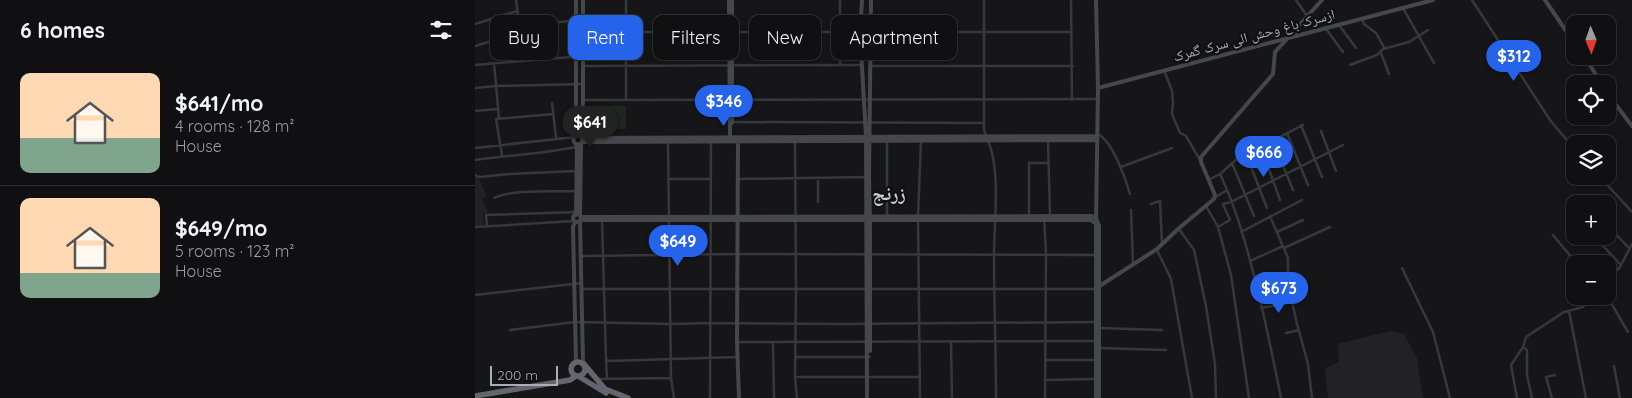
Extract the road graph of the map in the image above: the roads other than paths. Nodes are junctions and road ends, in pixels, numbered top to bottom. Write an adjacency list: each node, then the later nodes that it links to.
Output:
1 (516, 0): 20 (street)
2 (576, 0): 22 (main road)
3 (583, 0): 23 (main road)
4 (626, 0): 24 (street)
5 (730, 0): 25 (main road)
6 (841, 0): 26 (street)
7 (862, 0): 27 (main road)
8 (871, 0): 28 (main road)
9 (984, 0): 36 (street)
10 (1071, 0): 40 (street)
11 (1096, 0): 76 (main road)
12 (1296, 0): 29 (street)
13 (1322, 0): 29 (main road)
14 (1412, 0): 18 (main road)
15 (1433, 0): 18 (main road, ازسرک باغ وحش الی سرک گمرک)
16 (1472, 0): 103 (street)
17 (1545, 0): 37 (main road)
18 (1415, 5): 19 (main road, ازسرک باغ وحش الی سرک گمرک)
19 (1403, 8): 30 (main road, ازسرک باغ وحش الی سرک گمرک); 42 (street)
20 (517, 11): 21 (street); 31 (street)
21 (518, 15)
22 (575, 15)
23 (583, 15)
24 (626, 15)
25 (730, 15)
26 (841, 15)
27 (862, 15)
28 (871, 15)
29 (1308, 17): 41 (main road)
30 (1362, 19): 32 (main road, ازسرک باغ وحش الی سرک گمرک); 47 (street)
31 (475, 24)
32 (1339, 25): 33 (main road, ازسرک باغ وحش الی سرک گمرک); 46 (street)
33 (1325, 29): 41 (main road, ازسرک باغ وحش الی سرک گمرک); 48 (street)
34 (1427, 30): 42 (street)
35 (957, 31): 36 (street)
36 (984, 31): 40 (street); 69 (street)
37 (1566, 31)
38 (739, 32): 39 (street)
39 (831, 32)
40 (1072, 32): 68 (street)
41 (1297, 36): 43 (main road, ازسرک باغ وحش الی سرک گمرک)
42 (1419, 36): 47 (street); 59 (street)
43 (1286, 39): 70 (main road, ازسرک باغ وحش الی سرک گمرک); 122 (main road)
44 (490, 41): 45 (street)
45 (475, 46)
46 (1356, 48)
47 (1385, 49): 49 (street)
48 (1343, 52)
49 (1381, 52): 63 (street); 71 (street)
50 (568, 57): 58 (street)
51 (576, 60): 72 (main road)
52 (583, 60): 64 (main road)
53 (626, 60): 65 (street)
54 (731, 60): 66 (main road)
55 (840, 60): 61 (street)
56 (863, 60): 62 (main road)
57 (870, 60): 67 (main road)
58 (494, 63): 60 (street); 74 (street)
59 (1434, 63)
60 (475, 65)
61 (840, 65): 62 (street); 66 (street)
62 (863, 65): 82 (main road)
63 (1350, 65)
64 (583, 66): 65 (street); 73 (main road)
65 (626, 66): 66 (street); 77 (street)
66 (731, 66): 81 (main road)
67 (870, 66): 69 (street); 83 (main road)
68 (1073, 66): 69 (street); 84 (street)
69 (983, 67): 78 (street)
70 (1164, 70): 76 (main road, ازسرک باغ وحش الی سرک گمرک); 122 (street)
71 (1389, 74)
72 (576, 84): 73 (street); 74 (street); 97 (main road)
73 (583, 84): 80 (main road)
74 (496, 86): 75 (street); 87 (street)
75 (475, 88)
76 (1098, 88): 79 (main road)
77 (626, 99): 80 (street); 81 (street)
78 (983, 99): 83 (street); 84 (street); 93 (street)
79 (1097, 99): 84 (street); 98 (main road)
80 (583, 100): 111 (main road)
81 (731, 100): 82 (street); 91 (main road); 101 (main road)
82 (864, 100): 83 (street); 92 (main road)
83 (870, 100): 92 (main road)
84 (1072, 100)
85 (552, 103): 89 (street)
86 (1616, 104): 94 (main road)
87 (498, 109): 88 (street); 90 (street)
88 (475, 111)
89 (553, 114): 90 (street); 100 (street)
90 (499, 119): 112 (street)
91 (732, 122): 92 (street); 101 (main road)
92 (868, 123): 93 (street); 99 (main road)
93 (983, 124): 102 (street)
94 (1632, 126)
95 (1287, 132): 109 (street); 120 (street); 125 (street)
96 (1321, 132): 116 (street)
97 (575, 137): 100 (street); 111 (main road); 111 (main road)
98 (1097, 137): 102 (main road); 108 (main road); 126 (street); 176 (main road)
99 (868, 138): 101 (main road); 102 (main road); 105 (main road); 106 (main road); 132 (main road)
100 (556, 139): 112 (street)
101 (734, 139): 104 (main road); 105 (main road); 110 (main road); 138 (main road)
102 (987, 139): 107 (main road); 108 (main road); 169 (street)
103 (1566, 139)
104 (668, 140): 110 (main road); 111 (main road); 136 (street)
105 (795, 140): 134 (street)
106 (887, 140): 107 (main road); 160 (street)
107 (921, 140): 168 (street)
108 (1048, 140): 123 (street)
109 (1273, 140): 117 (street); 129 (street)
110 (711, 141): 137 (street)
111 (580, 142): 118 (street); 127 (main road); 165 (main road)
112 (501, 144): 114 (street); 118 (street)
113 (1343, 144): 116 (street)
114 (475, 148)
115 (1172, 148): 126 (street)
116 (1329, 152): 120 (street); 128 (street)
117 (1246, 154): 124 (street); 143 (street)
118 (502, 156): 121 (street)
119 (1265, 158): 140 (street)
120 (1315, 159): 125 (street); 133 (street)
121 (475, 160)
122 (1200, 160): 139 (main road)
123 (1049, 162): 161 (street); 162 (street)
124 (1232, 163): 130 (street); 148 (street)
125 (1301, 166): 129 (street); 141 (street)
126 (1121, 167): 147 (street)
127 (576, 171): 131 (street); 146 (main road)
128 (1336, 171)
129 (1287, 173): 140 (street); 145 (street)
130 (1219, 174): 139 (street); 144 (street)
131 (475, 175)
132 (867, 177): 135 (street); 167 (main road)
133 (1322, 177)
134 (795, 178): 135 (street); 138 (street); 166 (street)
135 (818, 178): 153 (street)
136 (668, 179): 137 (street); 172 (street)
137 (711, 179): 173 (street)
138 (738, 179): 174 (main road)
139 (1209, 180): 149 (main road)
140 (1273, 180): 143 (street); 151 (street)
141 (1309, 185)
142 (1607, 185): 159 (street)
143 (1259, 188): 148 (street); 157 (street)
144 (1227, 190): 149 (street); 154 (street)
145 (1293, 190)
146 (576, 191): 150 (street); 165 (main road)
147 (1131, 194)
148 (1245, 195): 154 (street); 163 (street)
149 (1216, 197): 156 (main road)
150 (494, 198)
151 (1280, 200)
152 (1302, 200): 164 (street)
153 (818, 202)
154 (1231, 202): 181 (street); 184 (street)
155 (1151, 204): 188 (street)
156 (1206, 206): 181 (street); 183 (main road)
157 (1267, 208)
158 (1131, 210): 208 (street)
159 (1632, 212)
160 (887, 215): 167 (main road); 168 (main road)
161 (1029, 216): 169 (main road); 170 (main road)
162 (1049, 216): 170 (main road); 176 (main road)
163 (1253, 216)
164 (1270, 216): 184 (street); 185 (street)
165 (579, 217): 171 (main road); 175 (main road); 178 (main road); 178 (main road); 179 (street); 204 (main road)
166 (795, 217): 167 (main road); 174 (main road); 195 (street)
167 (869, 217): 168 (main road); 200 (main road)
168 (918, 217): 169 (main road); 196 (street)
169 (995, 217): 170 (main road); 201 (street)
170 (1044, 217): 176 (main road); 197 (street)
171 (615, 218): 172 (main road); 175 (main road)
172 (668, 218): 173 (main road); 198 (street)
173 (710, 218): 174 (main road); 199 (street)
174 (738, 218): 194 (main road)
175 (602, 220): 205 (street)
176 (1096, 220): 202 (main road); 213 (main road)
177 (1303, 220): 185 (street)
178 (575, 222): 179 (street); 211 (main road)
179 (487, 226): 180 (street)
180 (475, 227)
181 (1218, 227): 298 (street)
182 (1331, 227): 191 (street)
183 (1178, 229): 188 (main road); 297 (street)
184 (1241, 232): 206 (street)
185 (1277, 232): 191 (street)
186 (1616, 234): 192 (street)
187 (1553, 235): 203 (street)
188 (1162, 244): 193 (main road)
189 (1632, 244): 192 (street)
190 (1602, 245): 207 (street)
191 (1283, 247): 206 (street); 225 (street)
192 (1629, 248): 207 (street)
193 (1157, 249): 208 (main road); 296 (street)
194 (738, 254): 195 (street); 199 (street); 220 (main road)
195 (796, 254): 200 (street); 221 (street)
196 (919, 254): 200 (street); 201 (street); 216 (street)
197 (1045, 254): 201 (street); 202 (street); 217 (street)
198 (669, 255): 199 (street); 205 (street); 214 (street)
199 (710, 255): 219 (street)
200 (868, 255): 215 (main road)
201 (994, 255): 222 (street)
202 (1096, 255): 213 (main road)
203 (1570, 255)
204 (580, 256): 205 (street); 212 (main road)
205 (603, 256): 218 (street)
206 (1250, 262): 228 (street)
207 (1620, 264): 210 (street)
208 (1133, 266): 213 (main road)
209 (1402, 268): 301 (street)
210 (1616, 271)
211 (575, 283): 212 (street); 224 (street); 230 (main road)
212 (581, 283): 223 (main road)
213 (1097, 287): 217 (street); 233 (main road); 242 (main road)
214 (670, 288): 218 (street); 219 (street); 240 (street)
215 (869, 288): 216 (street); 221 (street); 238 (main road)
216 (919, 288): 222 (street); 239 (street)
217 (1045, 288): 222 (street); 232 (street)
218 (604, 289): 223 (street); 235 (street)
219 (710, 289): 220 (street); 236 (street)
220 (739, 289): 221 (street); 237 (main road)
221 (796, 289): 241 (street)
222 (995, 289): 231 (street)
223 (582, 290): 234 (main road)
224 (475, 295)
225 (1293, 302): 228 (street); 245 (street)
226 (1585, 305): 229 (street)
227 (1612, 305): 246 (street)
228 (1261, 308): 299 (street)
229 (1569, 310): 257 (street); 305 (street)
230 (575, 322): 234 (street); 243 (street); 268 (main road)
231 (995, 322): 232 (street); 239 (street); 252 (street)
232 (1045, 322): 233 (street); 253 (street)
233 (1096, 322): 254 (main road)
234 (582, 323): 235 (street); 269 (main road)
235 (605, 323): 240 (street); 265 (street)
236 (710, 323): 237 (street); 240 (street); 263 (street)
237 (738, 323): 241 (street); 248 (main road)
238 (869, 323): 239 (street); 241 (street); 249 (main road)
239 (919, 323): 250 (street)
240 (671, 324): 262 (street)
241 (796, 324): 255 (street)
242 (1099, 328): 244 (street); 258 (main road)
243 (510, 330)
244 (1162, 330)
245 (1299, 330): 247 (street); 300 (street)
246 (1628, 332)
247 (1286, 333)
248 (737, 342): 256 (street); 260 (main road)
249 (869, 342): 250 (street); 255 (street); 261 (main road)
250 (919, 342): 251 (street); 275 (street)
251 (951, 342): 252 (street); 292 (street)
252 (996, 342): 253 (street); 293 (street)
253 (1045, 342): 254 (street); 266 (street)
254 (1096, 342): 267 (main road)
255 (796, 343): 256 (street); 264 (street)
256 (773, 344): 288 (street)
257 (1523, 347): 302 (street); 303 (street)
258 (1099, 348): 259 (street); 295 (main road)
259 (1166, 350)
260 (737, 357): 263 (street); 287 (main road)
261 (869, 357): 264 (street); 274 (main road)
262 (671, 358): 263 (street); 265 (street); 276 (street)
263 (709, 358): 286 (street)
264 (795, 358): 273 (street)
265 (605, 359): 277 (street)
266 (1045, 360): 267 (street); 280 (street)
267 (1096, 360): 278 (main road)
268 (576, 362): 269 (highway); 271 (highway)
269 (583, 364): 271 (highway); 279 (highway)
270 (1614, 366): 306 (street)
271 (575, 375): 281 (highway); 282 (highway)
272 (1555, 375): 304 (street)
273 (795, 376): 274 (street); 289 (street)
274 (869, 376): 275 (street); 290 (main road)
275 (919, 377): 291 (street)
276 (671, 378): 277 (street); 285 (street)
277 (607, 379): 279 (street)
278 (1096, 379): 280 (street); 295 (main road)
279 (597, 380): 284 (highway)
280 (1045, 380): 294 (street)
281 (475, 394)
282 (607, 396): 283 (highway)
283 (618, 398)
284 (628, 398)
285 (674, 398)
286 (710, 398)
287 (739, 398)
288 (775, 398)
289 (797, 398)
290 (868, 398)
291 (920, 398)
292 (952, 398)
293 (996, 398)
294 (1045, 398)
295 (1097, 398)
296 (1192, 398)
297 (1216, 398)
298 (1249, 398)
299 (1281, 398)
300 (1312, 398)
301 (1450, 398)
302 (1517, 398)
303 (1532, 398)
304 (1551, 398)
305 (1586, 398)
306 (1620, 398)

